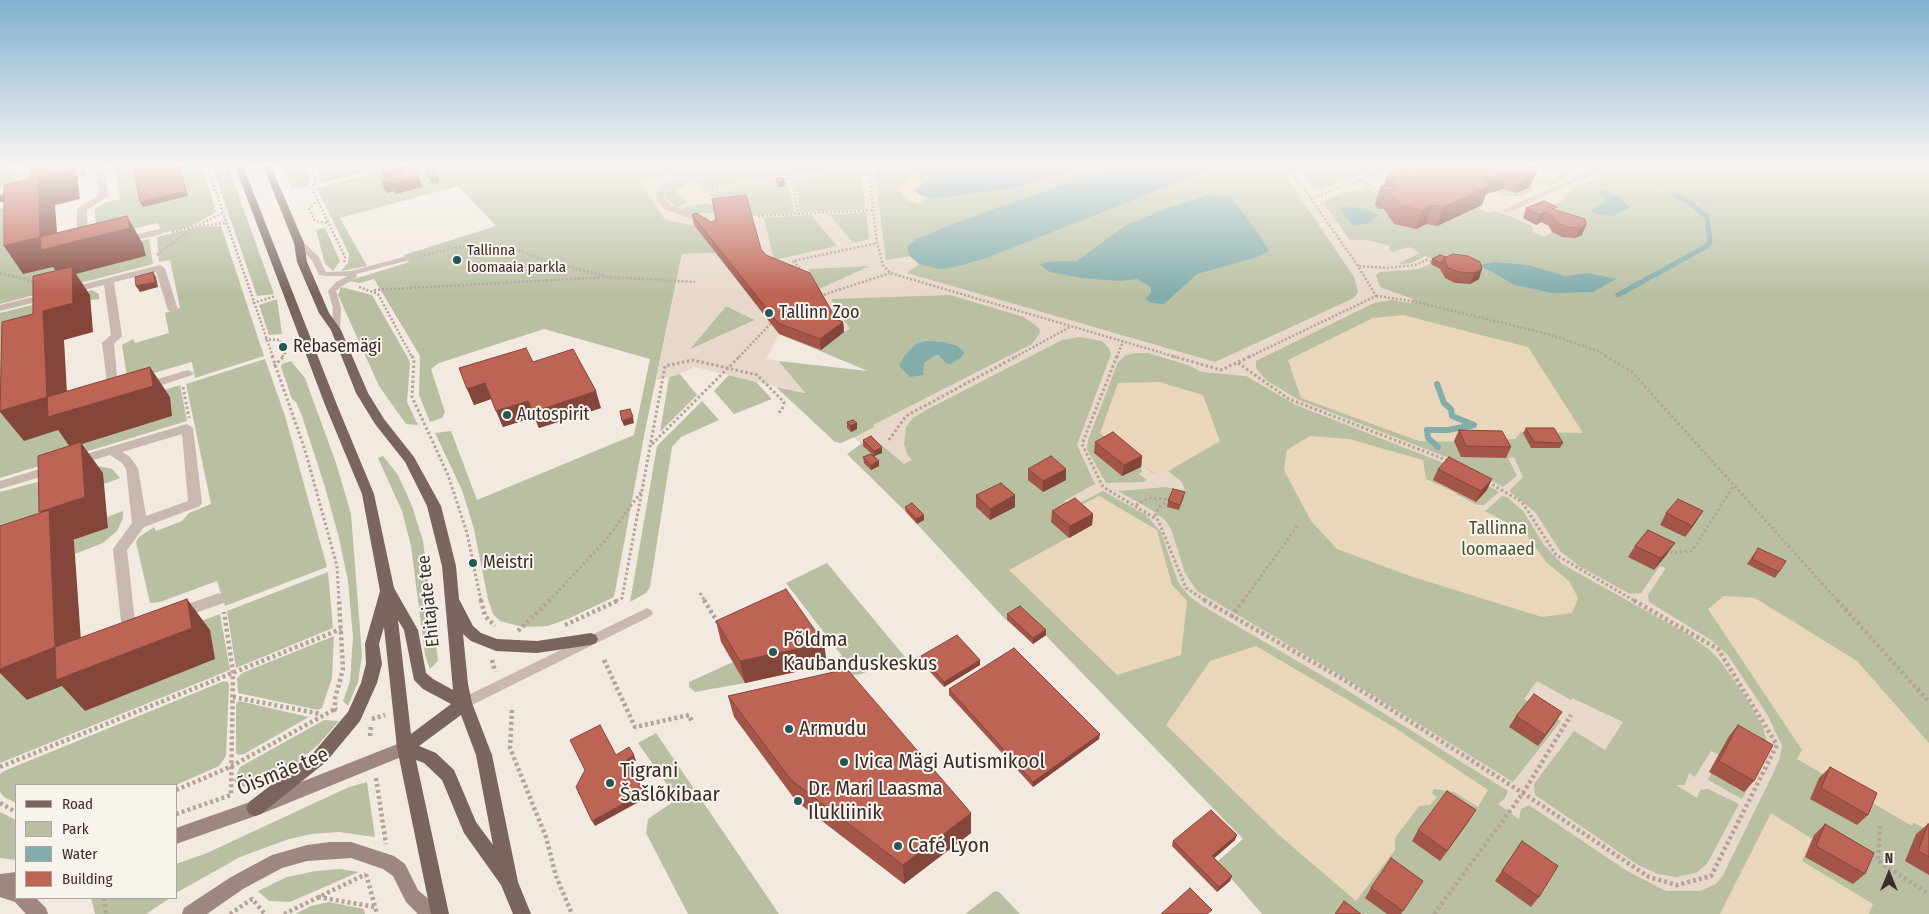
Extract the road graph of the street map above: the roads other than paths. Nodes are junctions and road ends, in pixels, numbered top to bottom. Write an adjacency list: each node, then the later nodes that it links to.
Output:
1 (83, 209): 11 (street)
2 (256, 209): 22 (main road)
3 (285, 209): 10 (main road, Ehitajate tee)
4 (672, 209): 7 (lane)
5 (1510, 209): 6 (lane)
6 (1507, 210)
7 (707, 221)
8 (159, 232): 9 (street)
9 (111, 243)
10 (299, 243): 13 (lane); 17 (main road, Ehitajate tee)
11 (92, 248)
12 (407, 258): 13 (lane)
13 (364, 271): 17 (lane)
14 (109, 281): 15 (street); 16 (street); 18 (street)
15 (0, 308)
16 (173, 310)
17 (336, 330): 23 (main road, Ehitajate tee)
18 (185, 378)
19 (112, 450): 20 (street); 21 (street); 21 (street)
20 (0, 484)
21 (139, 524): 27 (street)
22 (387, 588): 29 (main road); 30 (main road); 31 (main road)
23 (453, 598): 28 (main road); 29 (main road, Ehitajate tee)
24 (221, 605): 26 (street)
25 (647, 613): 28 (lane)
26 (165, 618)
27 (147, 624)
28 (590, 639): 29 (lane)
29 (464, 702): 30 (main road); 34 (main road, Ehitajate tee)
30 (405, 748): 31 (main road, Õismäe tee); 34 (main road); 42 (main road)
31 (255, 808): 32 (main road, Õismäe tee)
32 (178, 835)
33 (15, 881): 35 (main road)
34 (509, 882): 43 (main road, Ehitajate tee)
35 (0, 883)
36 (0, 888): 37 (main road)
37 (15, 893)
38 (24, 899): 39 (main road)
39 (38, 914)
40 (191, 914): 41 (main road)
41 (432, 914)
42 (440, 914)
43 (522, 914)

